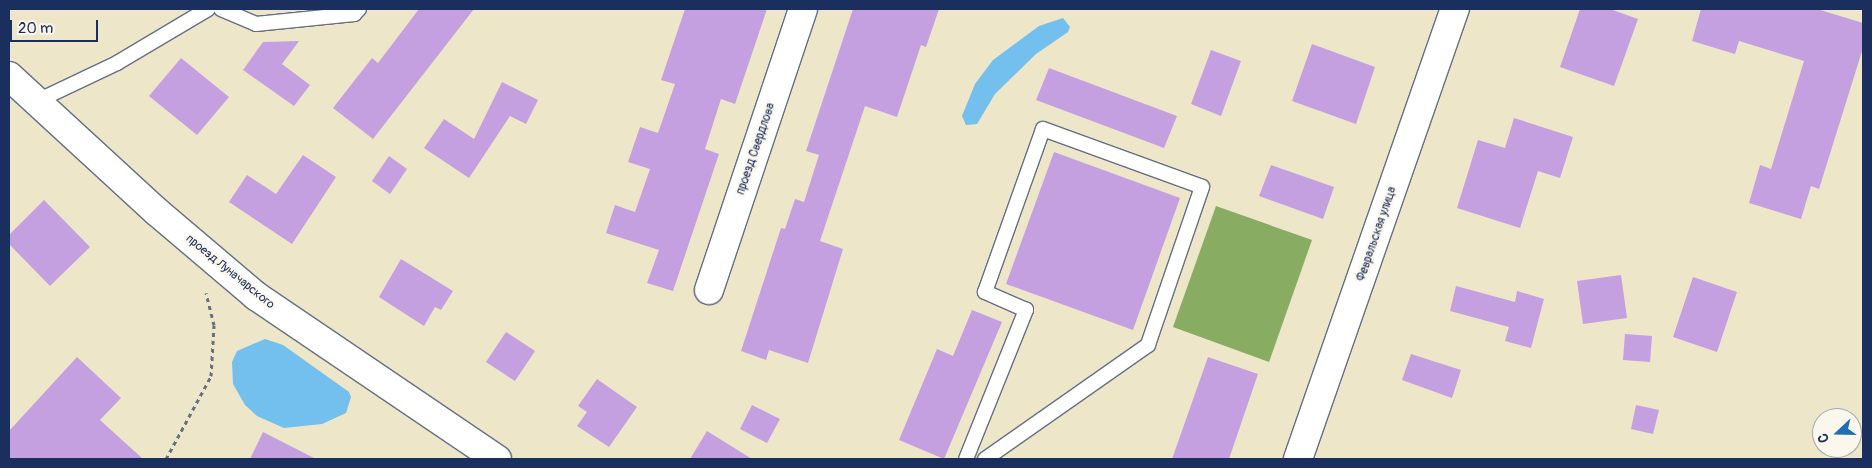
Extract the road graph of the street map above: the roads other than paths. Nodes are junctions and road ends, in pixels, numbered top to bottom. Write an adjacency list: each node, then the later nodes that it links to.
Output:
1 (208, 9): 7 (lane)
2 (221, 9): 3 (lane)
3 (359, 9)
4 (803, 9): 8 (street, проезд Свердлова)
5 (1455, 9): 12 (street, Февральская улица)
6 (9, 76): 7 (street, проезд Луначарского)
7 (36, 102): 9 (street, проезд Луначарского)
8 (709, 290)
9 (497, 459)
10 (966, 459): 11 (lane)
11 (985, 459)
12 (1298, 459)

